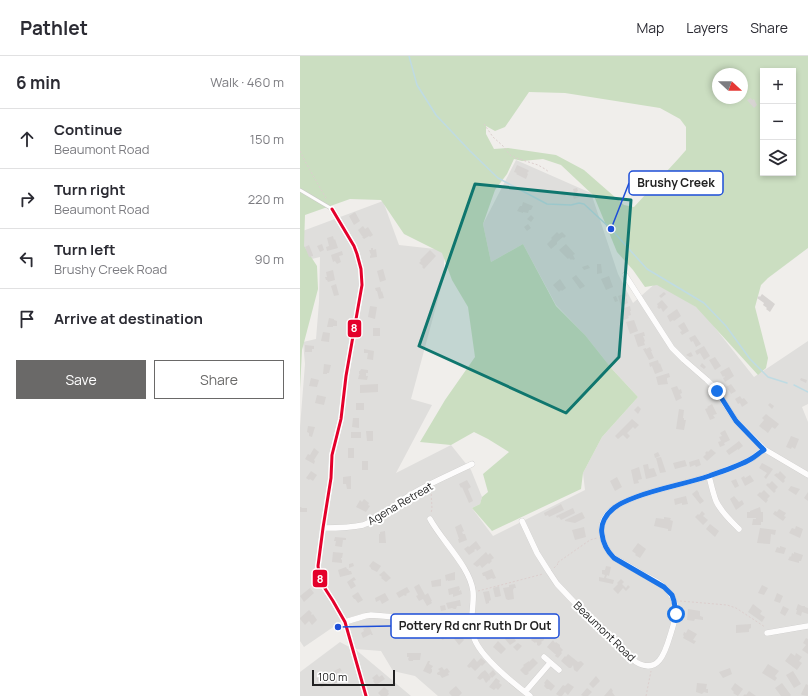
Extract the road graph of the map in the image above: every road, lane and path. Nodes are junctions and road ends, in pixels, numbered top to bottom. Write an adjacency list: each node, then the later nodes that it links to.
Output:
1 (484, 124): 3 (path)
2 (300, 151): 5 (path)
3 (549, 172)
4 (300, 190): 5 (lane)
5 (332, 209): 14 (street)
6 (625, 275): 7 (street)
7 (764, 450): 9 (street); 10 (street)
8 (472, 464): 11 (street, Agena Retreat)
9 (808, 475)
10 (709, 476): 15 (street); 16 (street)
11 (430, 485): 12 (path); 14 (street, Agena Retreat)
12 (430, 519): 18 (street)
13 (522, 521): 17 (street, Beaumont Road)
14 (323, 528): 20 (street)
15 (739, 529)
16 (602, 536): 17 (path); 26 (street)
17 (549, 572): 18 (path); 26 (street, Beaumont Road)
18 (474, 592): 21 (street)
19 (685, 601): 23 (path)
20 (345, 622): 21 (street); 29 (street)
21 (472, 623): 28 (street)
22 (808, 626): 23 (street)
23 (767, 633)
24 (544, 657): 25 (street)
25 (550, 663): 27 (street); 28 (street)
26 (652, 665): 31 (path)
27 (559, 670)
28 (525, 692): 30 (street)
29 (366, 696)
30 (530, 696)
31 (646, 696)

